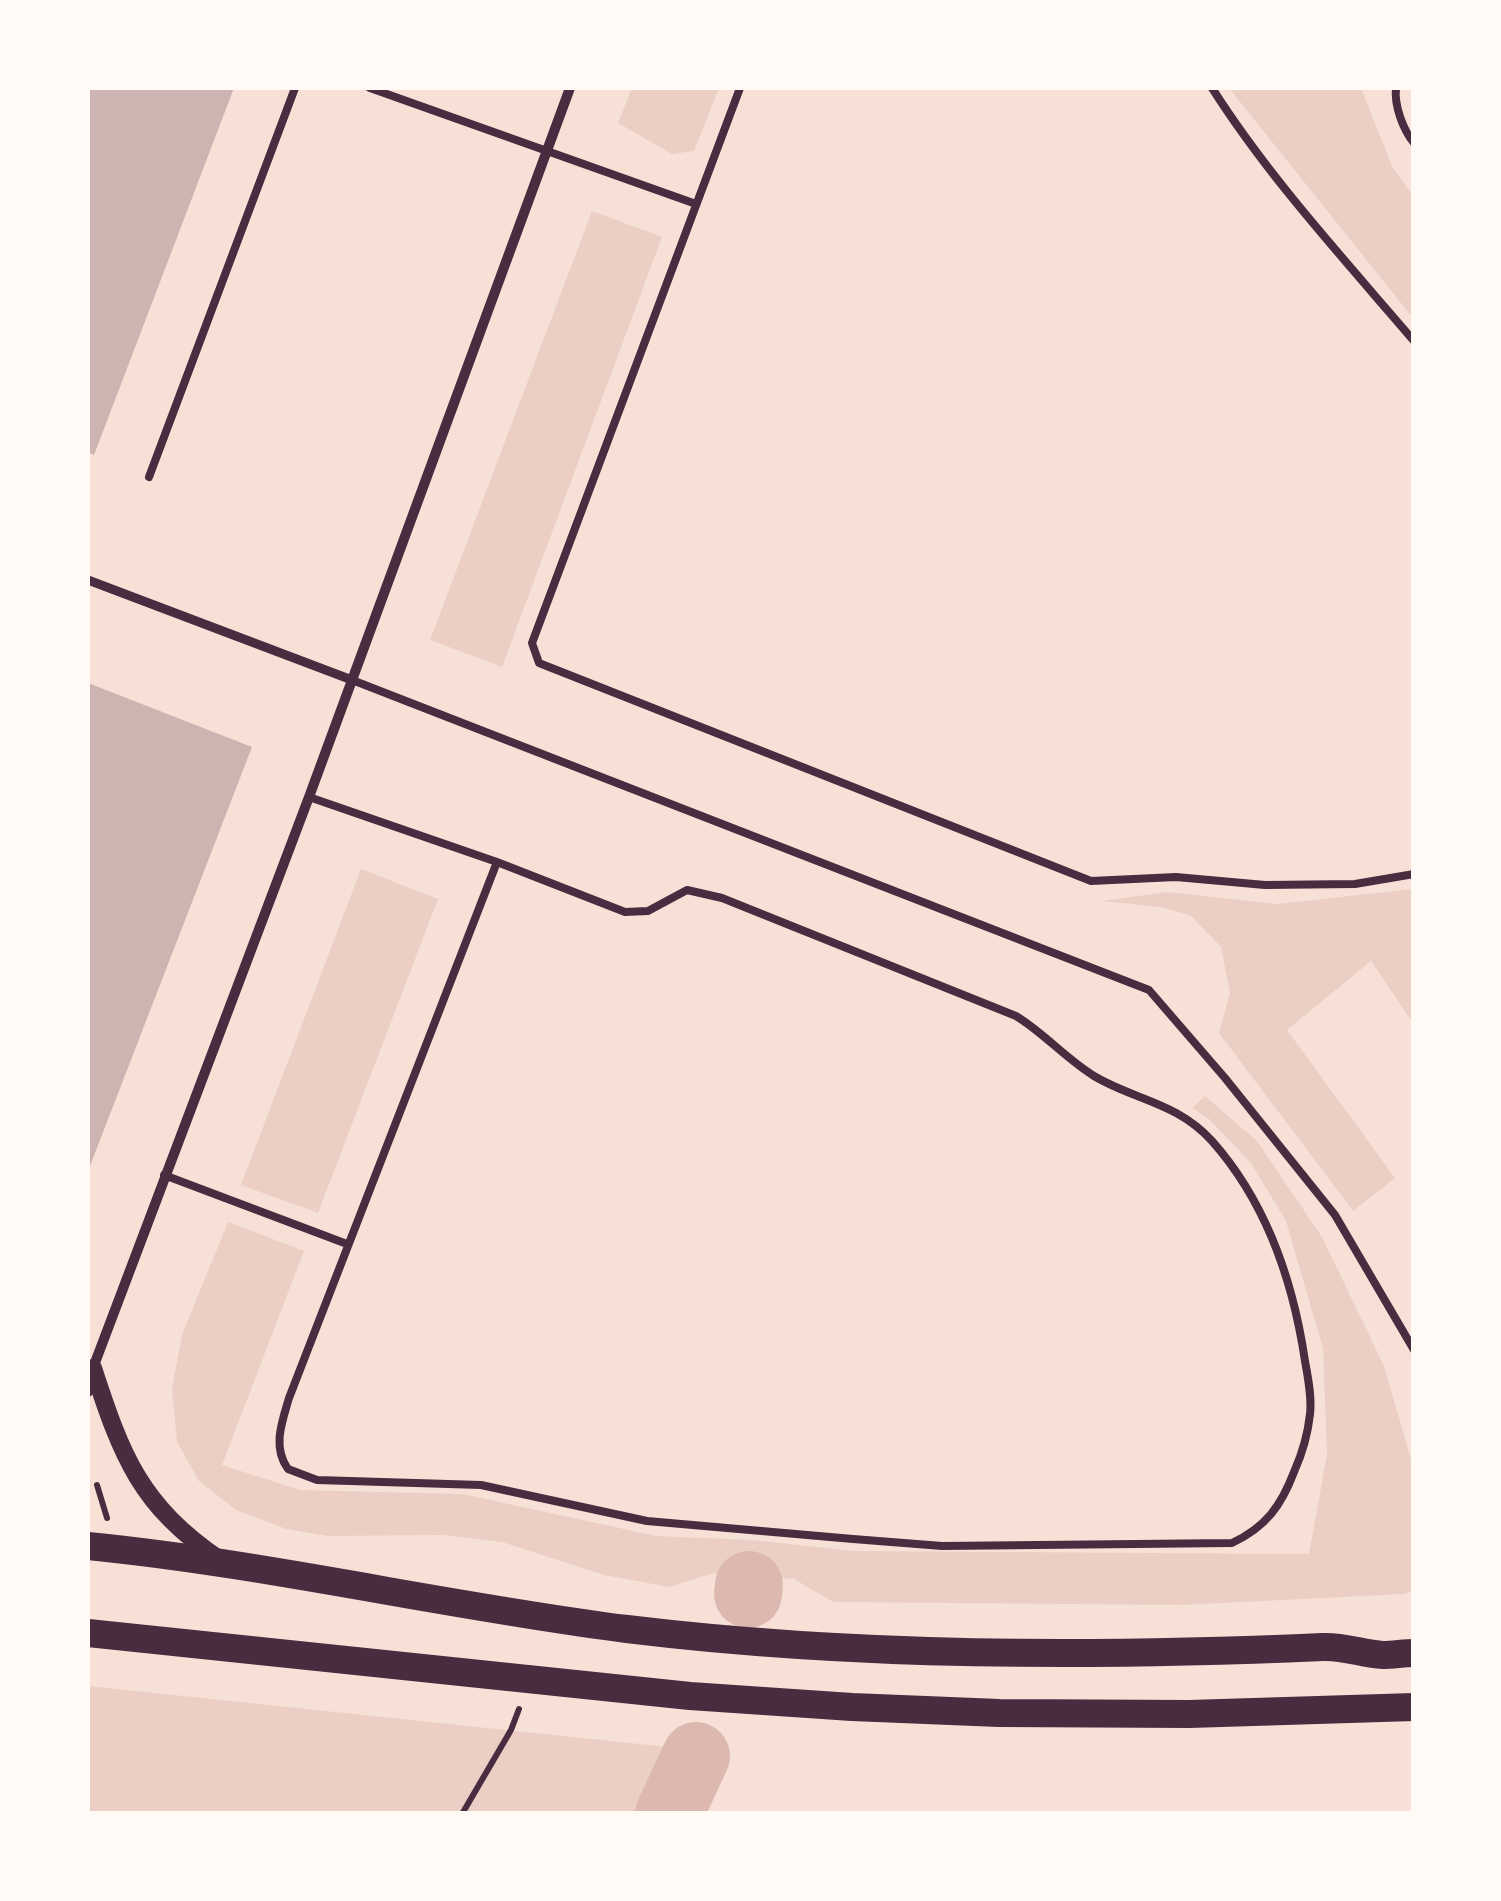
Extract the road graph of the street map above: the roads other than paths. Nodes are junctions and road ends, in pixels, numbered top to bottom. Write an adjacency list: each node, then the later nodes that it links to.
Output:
1 (295, 88): 11 (lane)
2 (370, 88): 8 (lane)
3 (570, 88): 8 (street)
4 (740, 88): 9 (lane)
5 (1212, 88): 10 (lane)
6 (1396, 88): 7 (lane)
7 (1414, 143)
8 (545, 152): 9 (lane); 13 (street)
9 (696, 204): 16 (lane)
10 (1414, 342)
11 (148, 477)
12 (88, 580): 13 (street)
13 (352, 680): 14 (street); 19 (lane)
14 (309, 797): 15 (lane); 17 (street)
15 (497, 862): 18 (lane); 18 (lane)
16 (1414, 874)
17 (164, 1174): 18 (lane); 20 (street)
18 (347, 1244)
19 (1414, 1350)
20 (90, 1370): 21 (street); 23 (street)
21 (88, 1392)
22 (99, 1539): 23 (highway)
23 (229, 1566): 25 (highway)
24 (88, 1633): 26 (highway)
25 (1414, 1652)
26 (1414, 1707)

